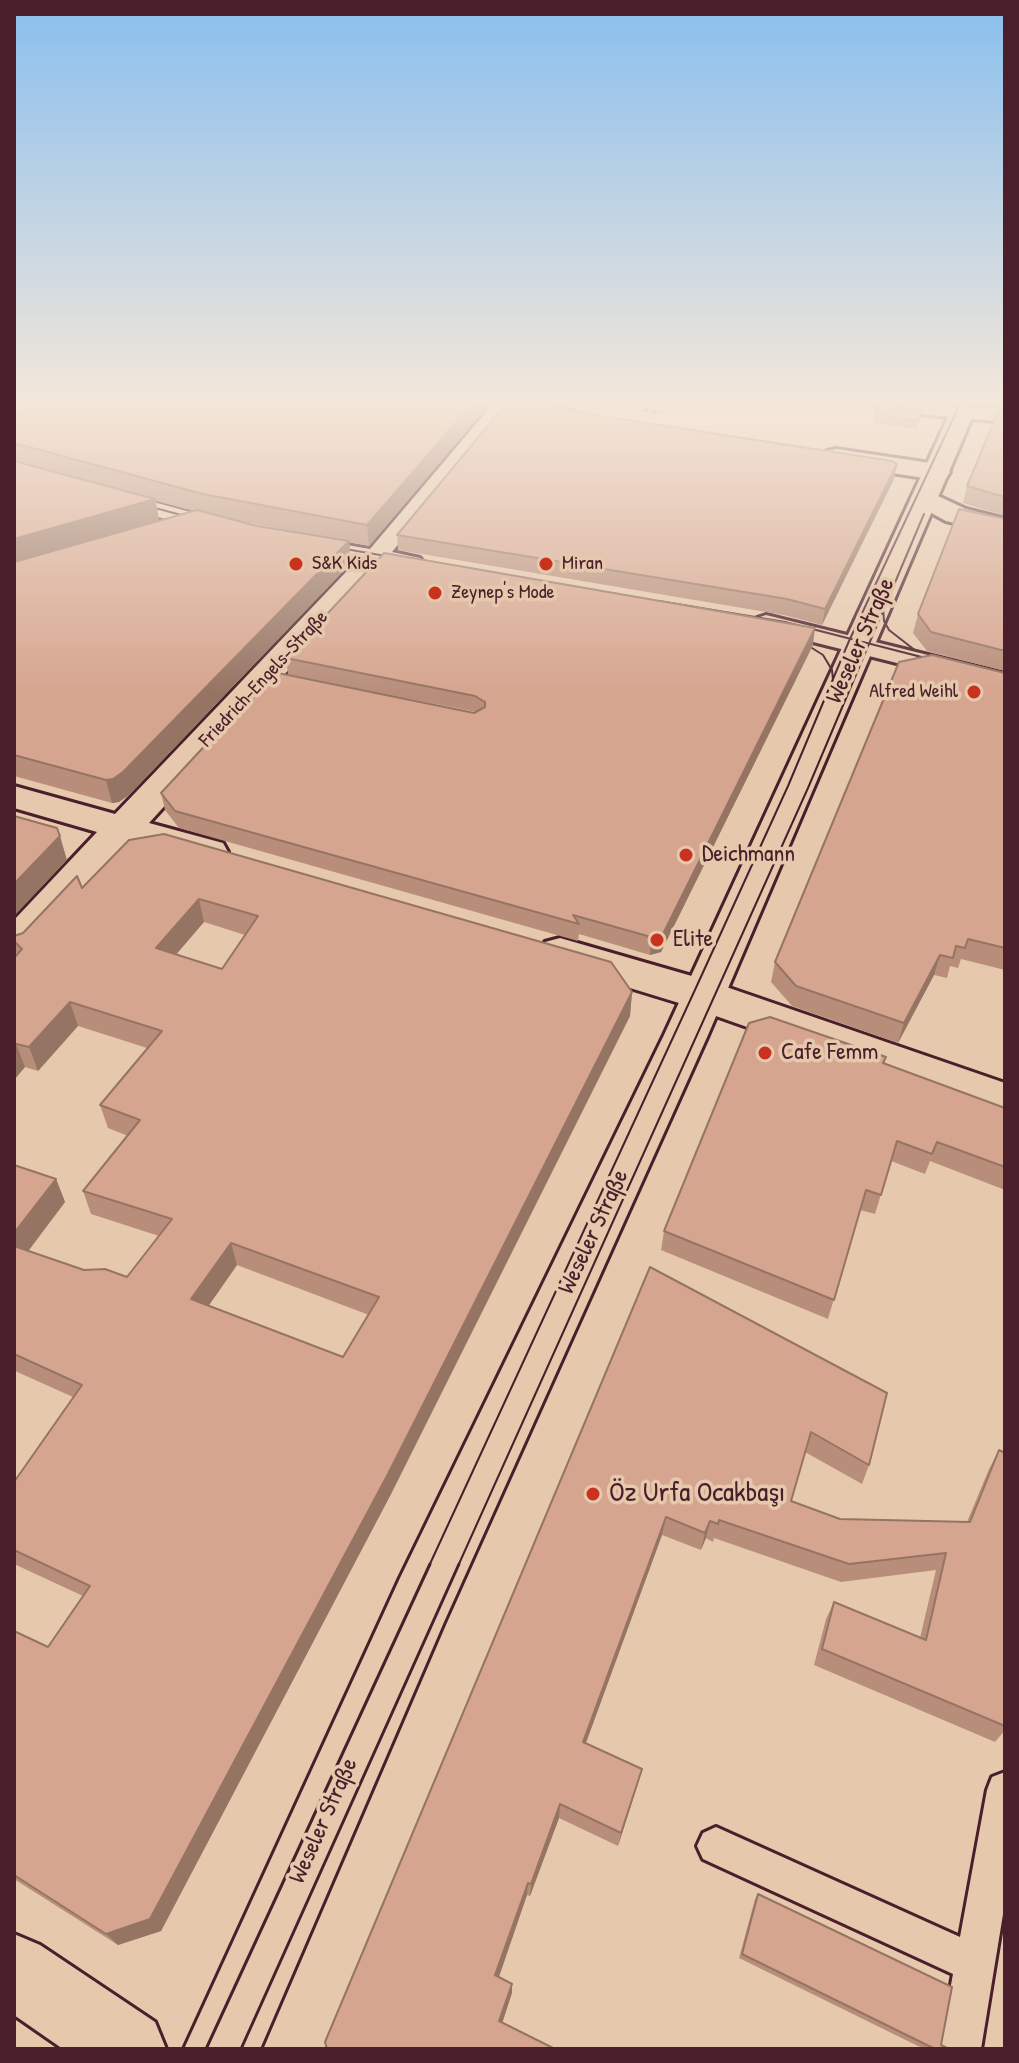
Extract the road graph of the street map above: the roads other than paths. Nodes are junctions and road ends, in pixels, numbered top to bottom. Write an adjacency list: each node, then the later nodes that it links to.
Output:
1 (120, 500): 5 (street)
2 (423, 500): 10 (street, Friedrich-Engels-Straße)
3 (924, 500): 13 (street, Weseler Straße)
4 (929, 500): 6 (street)
5 (193, 521): 7 (street); 8 (street)
6 (1005, 527)
7 (150, 534)
8 (246, 534)
9 (272, 539): 10 (street)
10 (376, 557): 11 (street); 16 (street, Friedrich-Engels-Straße)
11 (439, 568)
12 (740, 619): 13 (street)
13 (859, 644): 14 (street); 20 (street, Weseler Straße)
14 (1005, 682)
15 (14, 797): 16 (street)
16 (126, 828): 17 (street); 19 (street, Friedrich-Engels-Straße)
17 (246, 863)
18 (531, 944): 20 (street)
19 (14, 945)
20 (702, 995): 21 (street); 27 (street, Weseler Straße)
21 (1005, 1101)
22 (1005, 1790): 24 (lane)
23 (716, 1846): 24 (lane)
24 (975, 1964): 28 (lane)
25 (14, 1971): 26 (street)
26 (128, 2049)
27 (222, 2049)
28 (960, 2049)

